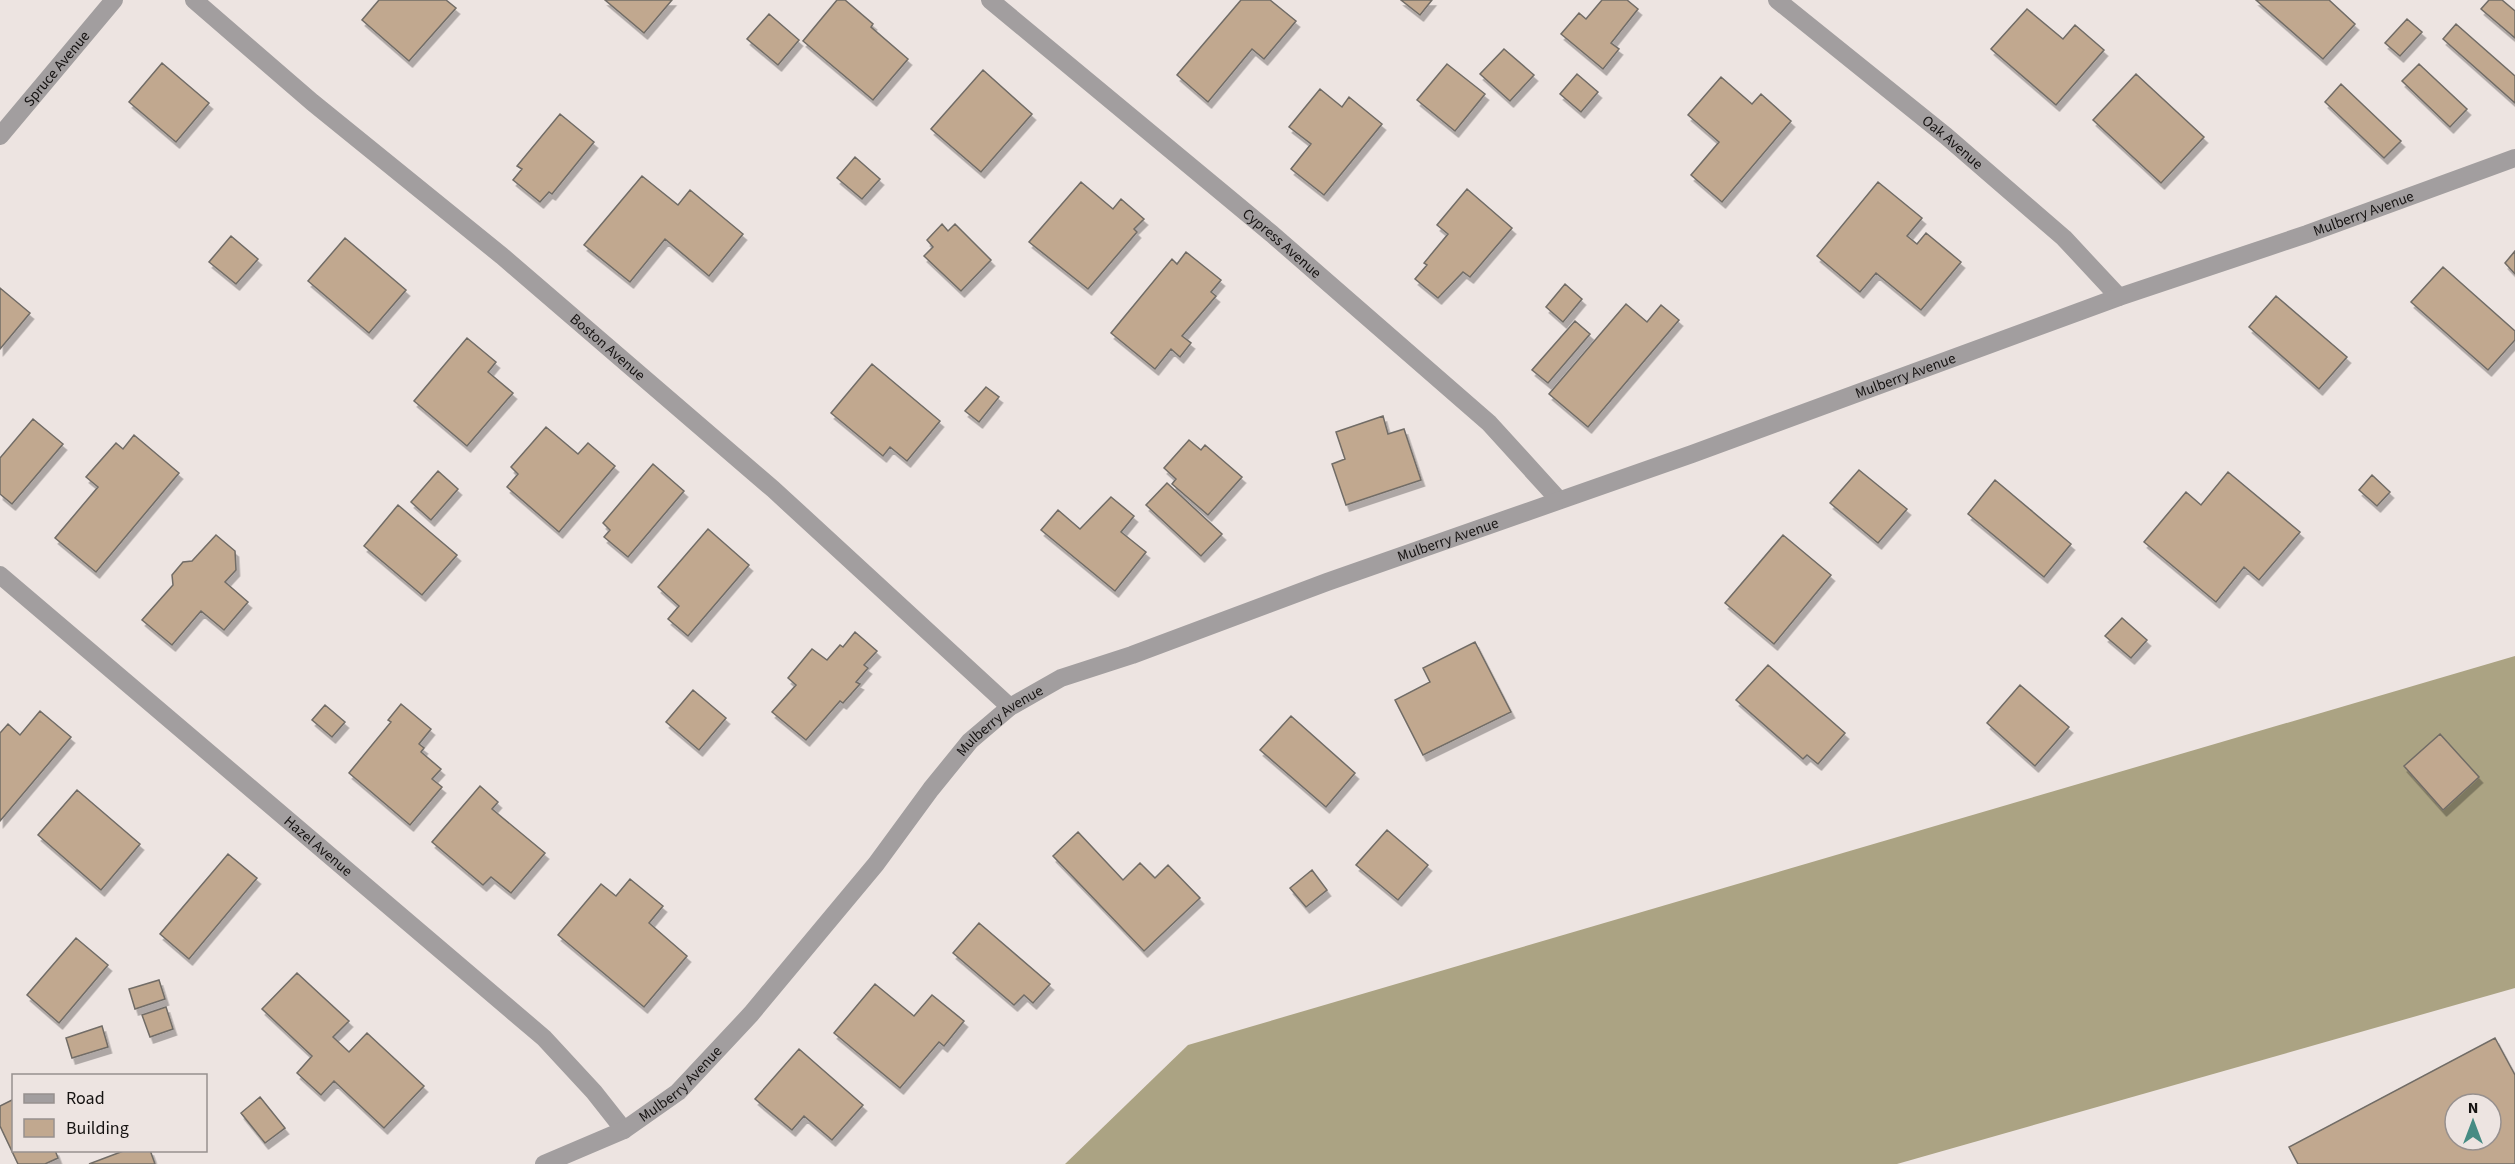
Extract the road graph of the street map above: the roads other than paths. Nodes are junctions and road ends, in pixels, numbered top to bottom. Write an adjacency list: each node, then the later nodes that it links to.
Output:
1 (114, 0): 5 (street, Spruce Avenue)
2 (194, 0): 10 (street, Boston Avenue)
3 (990, 0): 8 (street, Cypress Avenue)
4 (1777, 0): 7 (street, Oak Avenue)
5 (0, 136)
6 (2515, 158): 7 (street, Mulberry Avenue)
7 (2119, 297): 8 (street, Mulberry Avenue)
8 (1559, 500): 10 (street, Mulberry Avenue)
9 (0, 575): 11 (street, Hazel Avenue)
10 (1010, 707): 11 (street, Mulberry Avenue)
11 (624, 1130): 12 (street, Mulberry Avenue)
12 (544, 1164)

